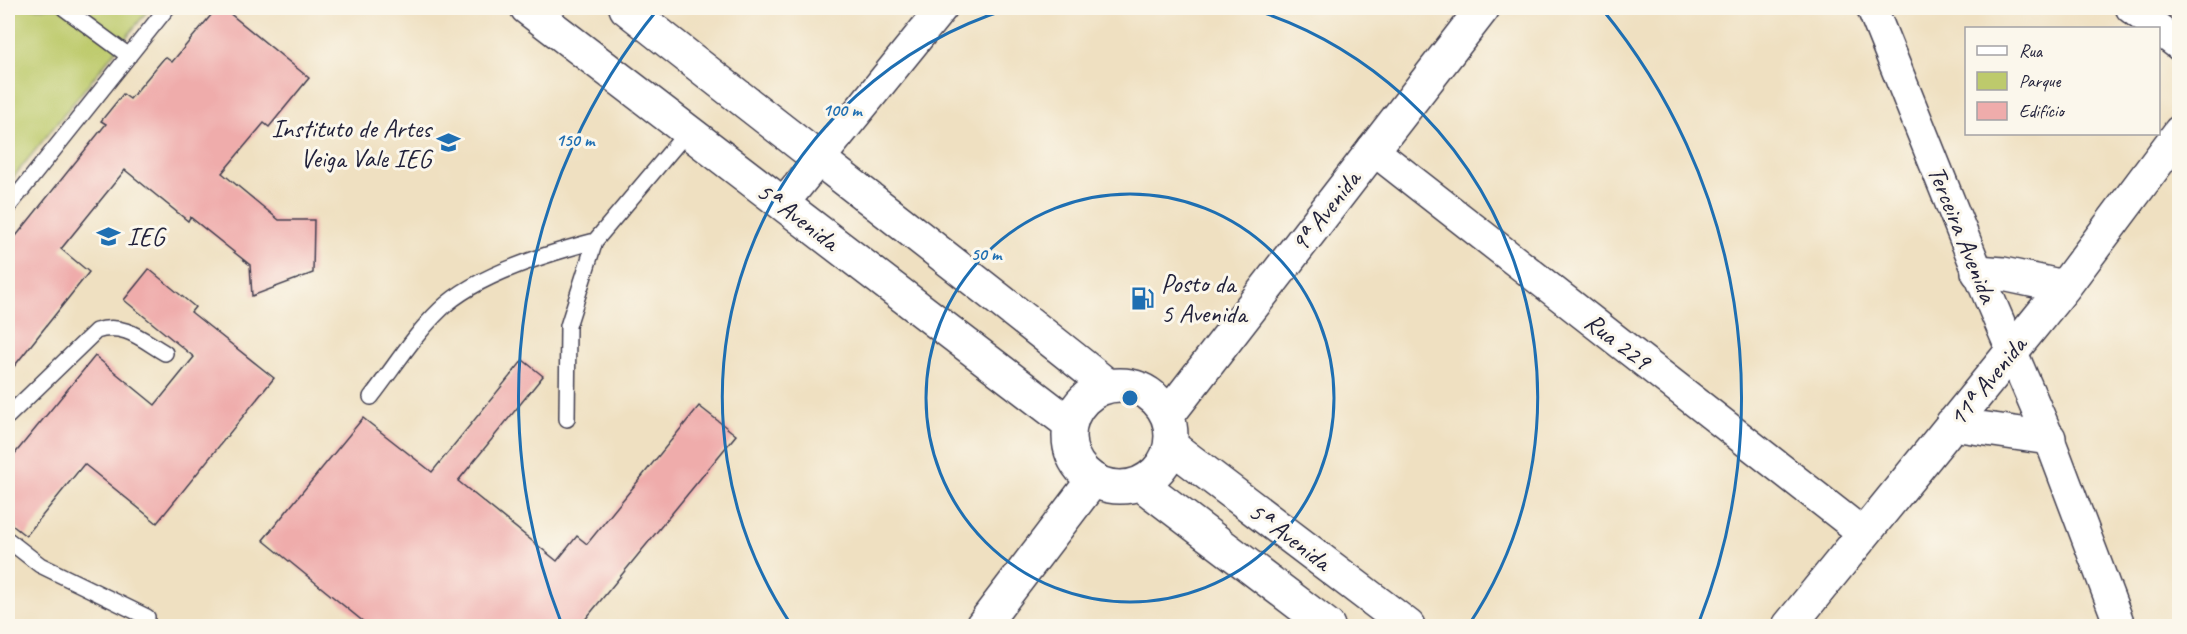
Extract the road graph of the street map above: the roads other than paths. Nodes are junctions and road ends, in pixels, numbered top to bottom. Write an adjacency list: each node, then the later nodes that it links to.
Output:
1 (64, 8): 10 (lane)
2 (91, 8): 10 (lane)
3 (167, 8): 14 (lane)
4 (527, 8): 15 (main road, 5ª Avenida)
5 (626, 8): 18 (main road)
6 (942, 8): 18 (street)
7 (1483, 8): 17 (main road, 9ª Avenida)
8 (1872, 8): 22 (street, Terceira Avenida)
9 (2131, 8): 11 (street)
10 (81, 20): 14 (lane)
11 (2155, 27)
12 (2160, 31): 13 (street)
13 (2180, 46)
14 (129, 56): 20 (lane)
15 (687, 132): 19 (main road, 5ª Avenida); 21 (lane)
16 (2180, 132): 23 (main road, 11ª Avenida)
17 (1372, 149): 32 (main road, 9ª Avenida); 36 (street, Rua 229)
18 (818, 160): 19 (street); 26 (main road)
19 (783, 204): 30 (main road, 5ª Avenida)
20 (8, 207)
21 (595, 241): 27 (lane); 29 (lane)
22 (1978, 272): 23 (main road); 24 (street, Terceira Avenida)
23 (2064, 287): 24 (main road, 11ª Avenida)
24 (2010, 351): 31 (main road, 11ª Avenida); 33 (street, Terceira Avenida)
25 (165, 353): 28 (lane)
26 (1108, 386): 30 (main road); 32 (main road)
27 (371, 398)
28 (8, 416)
29 (567, 420)
30 (1070, 424): 34 (main road)
31 (1952, 424): 33 (main road); 36 (main road, 11ª Avenida)
32 (1170, 430): 35 (main road); 41 (main road, 5ª Avenida)
33 (2049, 438): 43 (street, Terceira Avenida)
34 (1093, 480): 35 (main road); 39 (main road)
35 (1141, 484): 40 (main road, 5ª Avenida)
36 (1863, 533): 42 (main road, 11ª Avenida)
37 (8, 540): 38 (lane)
38 (147, 617)
39 (982, 627)
40 (1328, 627)
41 (1408, 627)
42 (1789, 627)
43 (2120, 627)

